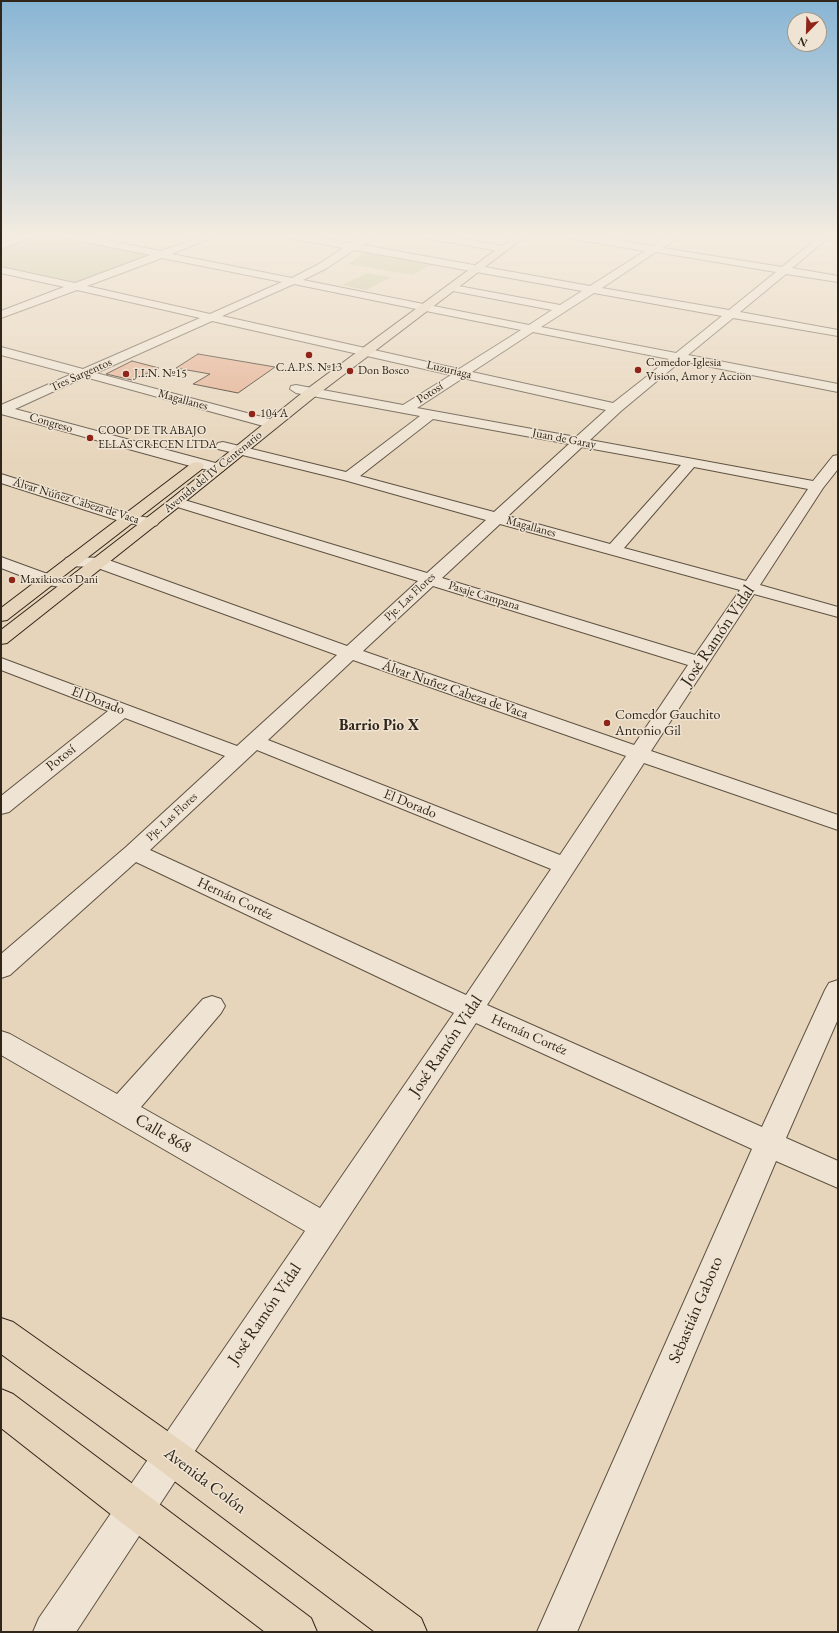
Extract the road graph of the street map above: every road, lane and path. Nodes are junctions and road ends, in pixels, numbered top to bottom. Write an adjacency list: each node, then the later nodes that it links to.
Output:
1 (11, 311): 11 (street)
2 (185, 311): 12 (street, Luzuriaga)
3 (224, 311): 12 (street, Tres Sargentos)
4 (404, 311): 15 (main road, Avenida del IV Centenario)
5 (422, 311): 17 (main road, Avenida del IV Centenario)
6 (443, 311): 13 (street)
7 (555, 311): 13 (street, Potosí)
8 (714, 311): 10 (street)
9 (732, 311): 10 (street, Pje. Las Flores)
10 (729, 314): 14 (street); 18 (street, Pje. Las Flores)
11 (1, 315)
12 (211, 317): 15 (street, Luzuriaga); 20 (street, Tres Sargentos)
13 (530, 328): 18 (street); 19 (street, Potosí)
14 (838, 333)
15 (352, 349): 17 (street, Luzuriaga); 22 (main road, Avenida del IV Centenario)
16 (1, 351): 20 (street, Magallanes)
17 (366, 351): 19 (street, Luzuriaga); 23 (main road, Avenida del IV Centenario)
18 (677, 357): 21 (street); 24 (street, Pje. Las Flores)
19 (462, 372): 24 (street, Luzuriaga); 26 (street, Potosí)
20 (84, 373): 25 (street, Tres Sargentos); 28 (street, Magallanes)
21 (838, 388)
22 (296, 389): 23 (street, Juan de Garay); 28 (main road, Avenida del IV Centenario)
23 (312, 392): 26 (street, Juan de Garay); 28 (main road, Avenida del IV Centenario)
24 (616, 408): 29 (street, Pje. Las Flores)
25 (2, 409): 34 (street, Congreso)
26 (406, 409): 27 (street, Juan de Garay)
27 (431, 414): 29 (street, Juan de Garay); 36 (street, Potosí)
28 (268, 415): 30 (main road, Avenida del IV Centenario); 31 (main road, Avenida del IV Centenario)
29 (579, 442): 32 (street, Juan de Garay); 40 (street, Pje. Las Flores)
30 (223, 446): 31 (street, Magallanes); 34 (main road, Avenida del IV Centenario)
31 (240, 449): 35 (main road, Avenida del IV Centenario); 36 (street, Magallanes)
32 (691, 462): 38 (street, Juan de Garay); 43 (street)
33 (837, 463): 38 (street, José Ramón Vidal)
34 (199, 464): 35 (street, Congreso); 41 (main road, Avenida del IV Centenario)
35 (218, 468): 39 (main road, Avenida del IV Centenario)
36 (349, 477): 40 (street, Magallanes)
37 (1, 478): 41 (street, Álvar Núñez Cabeza de Vaca)
38 (817, 486): 50 (street, José Ramón Vidal)
39 (176, 502): 42 (main road, Avenida del IV Centenario); 47 (street, Pasaje Campana)
40 (496, 518): 43 (street, Magallanes); 47 (street, Pje. Las Flores)
41 (129, 519): 42 (street, Álvar Núñez Cabeza de Vaca); 45 (main road, Avenida del IV Centenario)
42 (151, 522): 46 (main road, Avenida del IV Centenario)
43 (614, 550): 50 (street, Magallanes)
44 (1, 562): 48 (street)
45 (72, 562): 46 (street, Álvar Nuñez Cabeza de Vaca); 48 (main road, Avenida del IV Centenario)
46 (97, 562): 49 (main road, Avenida del IV Centenario); 54 (street, Álvar Nuñez Cabeza de Vaca)
47 (430, 579): 54 (street, Pje. Las Flores); 55 (street, Pasaje Campana)
48 (49, 580): 49 (street); 52 (main road, Avenida del IV Centenario)
49 (71, 584): 53 (main road, Avenida del IV Centenario)
50 (750, 588): 51 (street, Magallanes); 55 (street, José Ramón Vidal)
51 (838, 612)
52 (1, 616)
53 (1, 639)
54 (350, 654): 58 (street, Pje. Las Flores); 59 (street, Álvar Nuñez Cabeza de Vaca)
55 (699, 662): 59 (street, José Ramón Vidal)
56 (1, 664): 57 (street, El Dorado)
57 (122, 710): 58 (street, El Dorado); 60 (street, Potosí)
58 (247, 748): 62 (street, Pje. Las Flores); 63 (street, El Dorado)
59 (640, 753): 61 (street, Álvar Nuñez Cabeza de Vaca); 63 (street, José Ramón Vidal)
60 (2, 804)
61 (838, 822)
62 (134, 852): 64 (street, Pje. Las Flores); 67 (street, Hernán Cortéz)
63 (566, 866): 67 (street, José Ramón Vidal)
64 (1, 968)
65 (838, 990): 70 (street, Sebastián Gaboto)
66 (212, 1006): 69 (street)
67 (471, 1009): 70 (street, Hernán Cortéz); 72 (street, José Ramón Vidal)
68 (1, 1042): 69 (street, Calle 868)
69 (121, 1110): 72 (street, Calle 868)
70 (768, 1143): 71 (street, Hernán Cortéz); 80 (street, Sebastián Gaboto)
71 (838, 1175)
72 (324, 1226): 75 (street, José Ramón Vidal)
73 (1, 1334): 75 (main road, Avenida Colón)
74 (1, 1406): 76 (main road)
75 (170, 1455): 76 (street, José Ramón Vidal); 79 (main road, Avenida Colón)
76 (135, 1510): 77 (street, José Ramón Vidal); 78 (main road)
77 (53, 1632)
78 (297, 1632)
79 (407, 1632)
80 (557, 1632)

